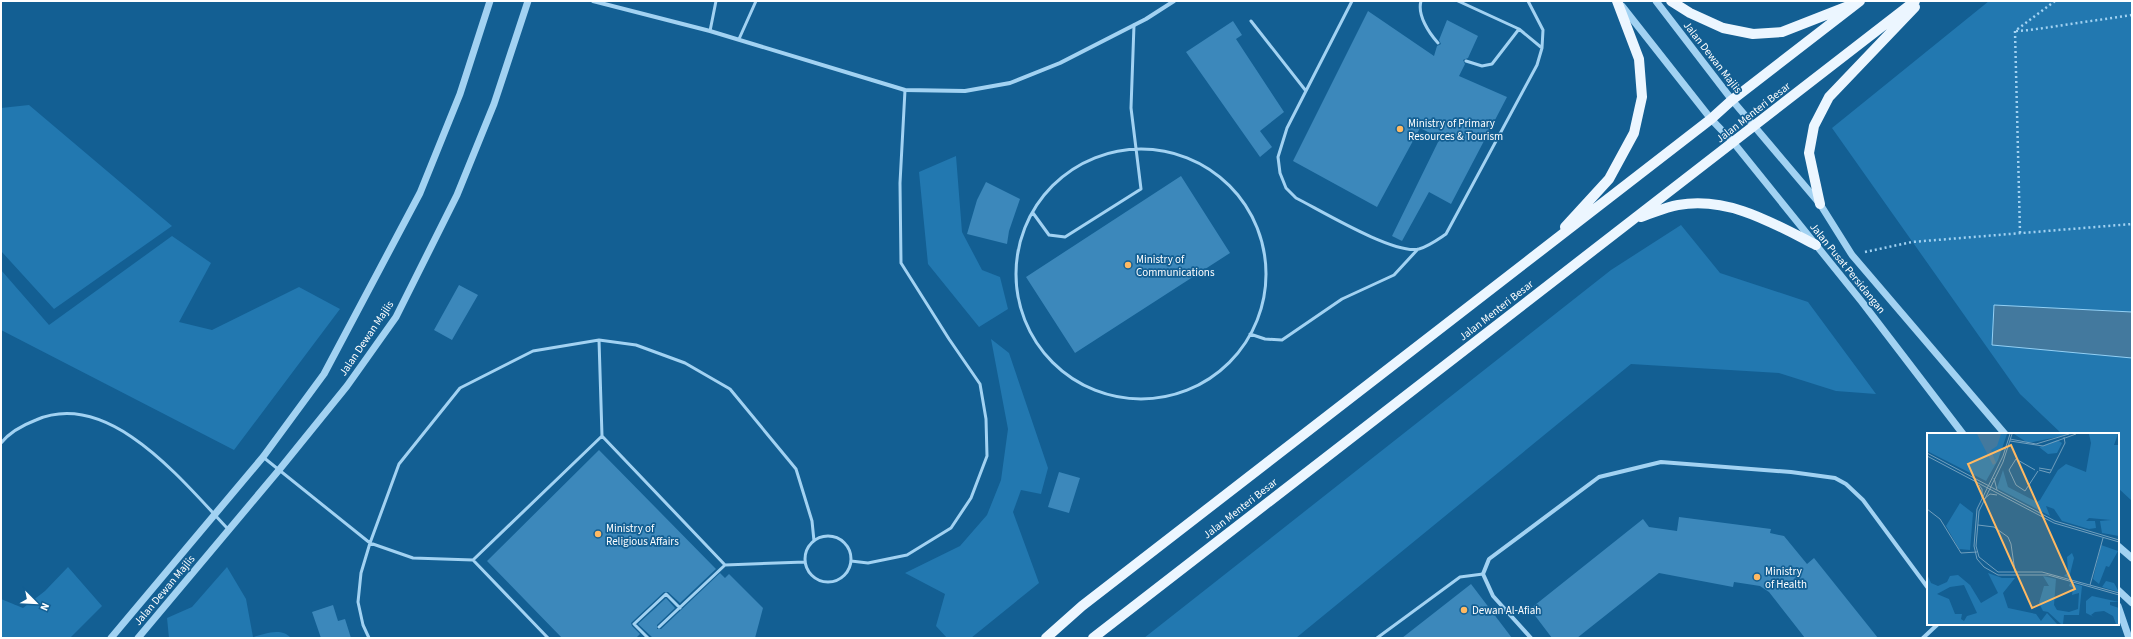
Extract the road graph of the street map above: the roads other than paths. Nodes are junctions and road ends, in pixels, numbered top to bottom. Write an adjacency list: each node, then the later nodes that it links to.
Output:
1 (490, 1): 44 (street, Jalan Dewan Majlis)
2 (528, 1): 45 (street, Jalan Dewan Majlis)
3 (593, 1): 20 (street)
4 (716, 1): 20 (lane)
5 (756, 1): 21 (lane)
6 (1174, 1): 18 (street)
7 (1352, 1): 26 (lane)
8 (1422, 1): 22 (lane)
9 (1458, 1): 19 (lane)
10 (1528, 1): 23 (lane)
11 (1618, 1): 28 (street); 36 (main road)
12 (1656, 1): 27 (street, Jalan Dewan Majlis)
13 (1671, 1): 14 (main road)
14 (1860, 1): 27 (main road, Jalan Menteri Besar)
15 (1914, 1): 29 (main road, Jalan Menteri Besar)
16 (1920, 1): 32 (main road)
17 (1251, 21): 26 (lane)
18 (1134, 25): 25 (street); 31 (lane)
19 (1519, 29): 23 (lane); 24 (lane)
20 (710, 31): 21 (street)
21 (738, 40): 25 (street)
22 (1438, 43)
23 (1542, 48): 37 (lane)
24 (1466, 61)
25 (905, 90): 54 (lane)
26 (1306, 91): 37 (lane)
27 (1732, 100): 28 (main road, Jalan Menteri Besar); 29 (street, Jalan Dewan Majlis)
28 (1711, 119): 30 (street, Jalan Pusat Persidangan); 36 (main road, Jalan Menteri Besar)
29 (1754, 126): 30 (main road, Jalan Menteri Besar); 32 (street, Jalan Pusat Persidangan)
30 (1733, 142): 34 (main road, Jalan Menteri Besar); 35 (street, Jalan Pusat Persidangan)
31 (1136, 149): 33 (lane); 33 (lane); 38 (lane)
32 (1820, 204): 41 (street, Jalan Pusat Persidangan)
33 (1033, 213): 38 (lane)
34 (1633, 219): 35 (main road); 70 (main road, Jalan Menteri Besar)
35 (1816, 245): 40 (street, Jalan Pusat Persidangan)
36 (1547, 246): 69 (main road, Jalan Menteri Besar)
37 (1418, 249): 38 (lane)
38 (1250, 334)
39 (599, 340): 42 (lane); 48 (lane); 49 (lane)
40 (1962, 433)
41 (2004, 433)
42 (602, 436): 52 (lane); 55 (lane)
43 (1, 443): 46 (lane)
44 (263, 457): 45 (lane); 46 (street, Jalan Dewan Majlis)
45 (279, 470): 47 (street, Jalan Dewan Majlis); 49 (lane)
46 (215, 515): 47 (lane); 65 (street, Jalan Dewan Majlis)
47 (230, 530): 66 (street, Jalan Dewan Majlis)
48 (814, 541): 53 (lane); 54 (lane)
49 (370, 543): 52 (lane); 67 (lane)
50 (2119, 547): 51 (street)
51 (2132, 558)
52 (473, 560): 68 (lane)
53 (805, 562): 54 (lane); 55 (lane)
54 (851, 562)
55 (725, 565): 60 (lane)
56 (1483, 574): 57 (street); 71 (lane); 72 (street)
57 (1927, 587)
58 (2119, 591): 59 (street)
59 (2132, 603)
60 (680, 608): 63 (lane); 64 (lane)
61 (2119, 609): 74 (street)
62 (1937, 625): 73 (street)
63 (660, 627)
64 (649, 637)
65 (111, 638)
66 (138, 638)
67 (369, 638)
68 (548, 638)
69 (1046, 638)
70 (1093, 638)
71 (1377, 638)
72 (1531, 638)
73 (1923, 638)
74 (2129, 638)

